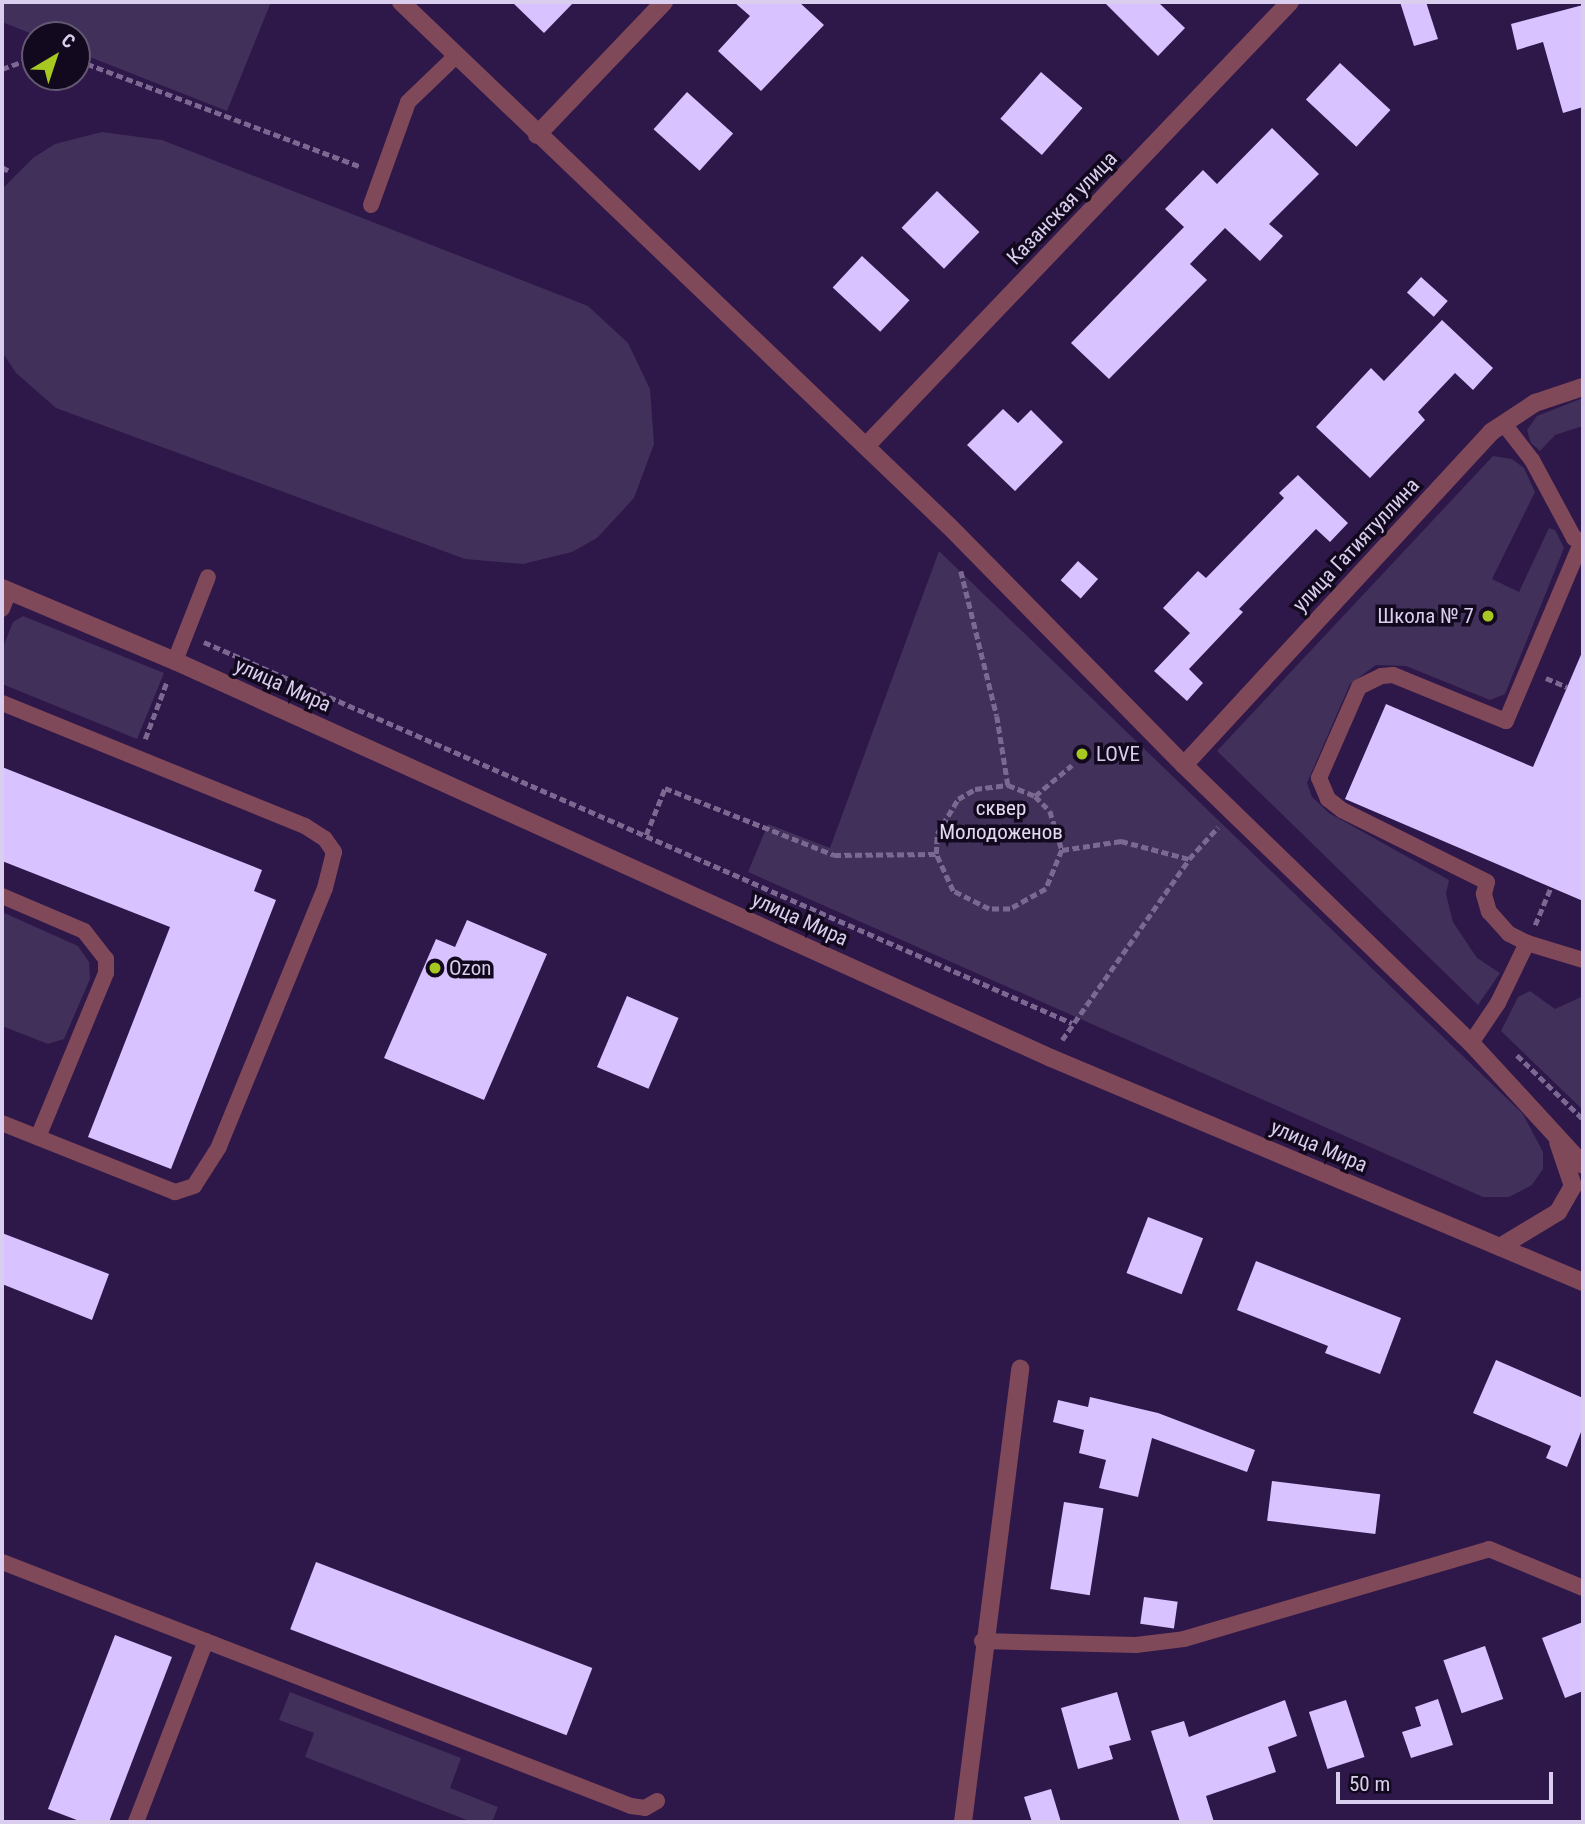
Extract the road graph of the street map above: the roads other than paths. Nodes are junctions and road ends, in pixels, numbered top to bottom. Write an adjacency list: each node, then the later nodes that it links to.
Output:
1 (401, 2): 4 (street)
2 (664, 2): 5 (street)
3 (1290, 2): 9 (street, Казанская улица)
4 (456, 56): 5 (street); 6 (lane)
5 (537, 135): 9 (street)
6 (371, 205)
7 (1583, 387): 8 (street, улица Гатиятуллина)
8 (1504, 424): 10 (lane); 16 (street, улица Гатиятуллина)
9 (866, 446): 16 (street)
10 (1583, 541): 18 (lane)
11 (208, 577): 14 (lane)
12 (6, 589): 13 (lane); 14 (street, улица Мира)
13 (2, 609)
14 (175, 661): 25 (street, улица Мира)
15 (2, 703): 23 (lane)
16 (1184, 765): 20 (street)
17 (2, 896): 23 (lane)
18 (1527, 943): 19 (lane); 20 (lane)
19 (1583, 960)
20 (1471, 1043): 22 (street)
21 (2, 1123): 23 (lane)
22 (1556, 1135): 24 (street); 25 (street)
23 (38, 1137)
24 (1583, 1165)
25 (1500, 1247): 26 (street, улица Мира)
26 (1583, 1282)
27 (1020, 1369): 31 (street)
28 (2, 1562): 30 (lane)
29 (1583, 1588): 31 (lane)
30 (206, 1641): 32 (lane); 33 (lane)
31 (982, 1641): 34 (street)
32 (657, 1801)
33 (136, 1822)
34 (963, 1822)

